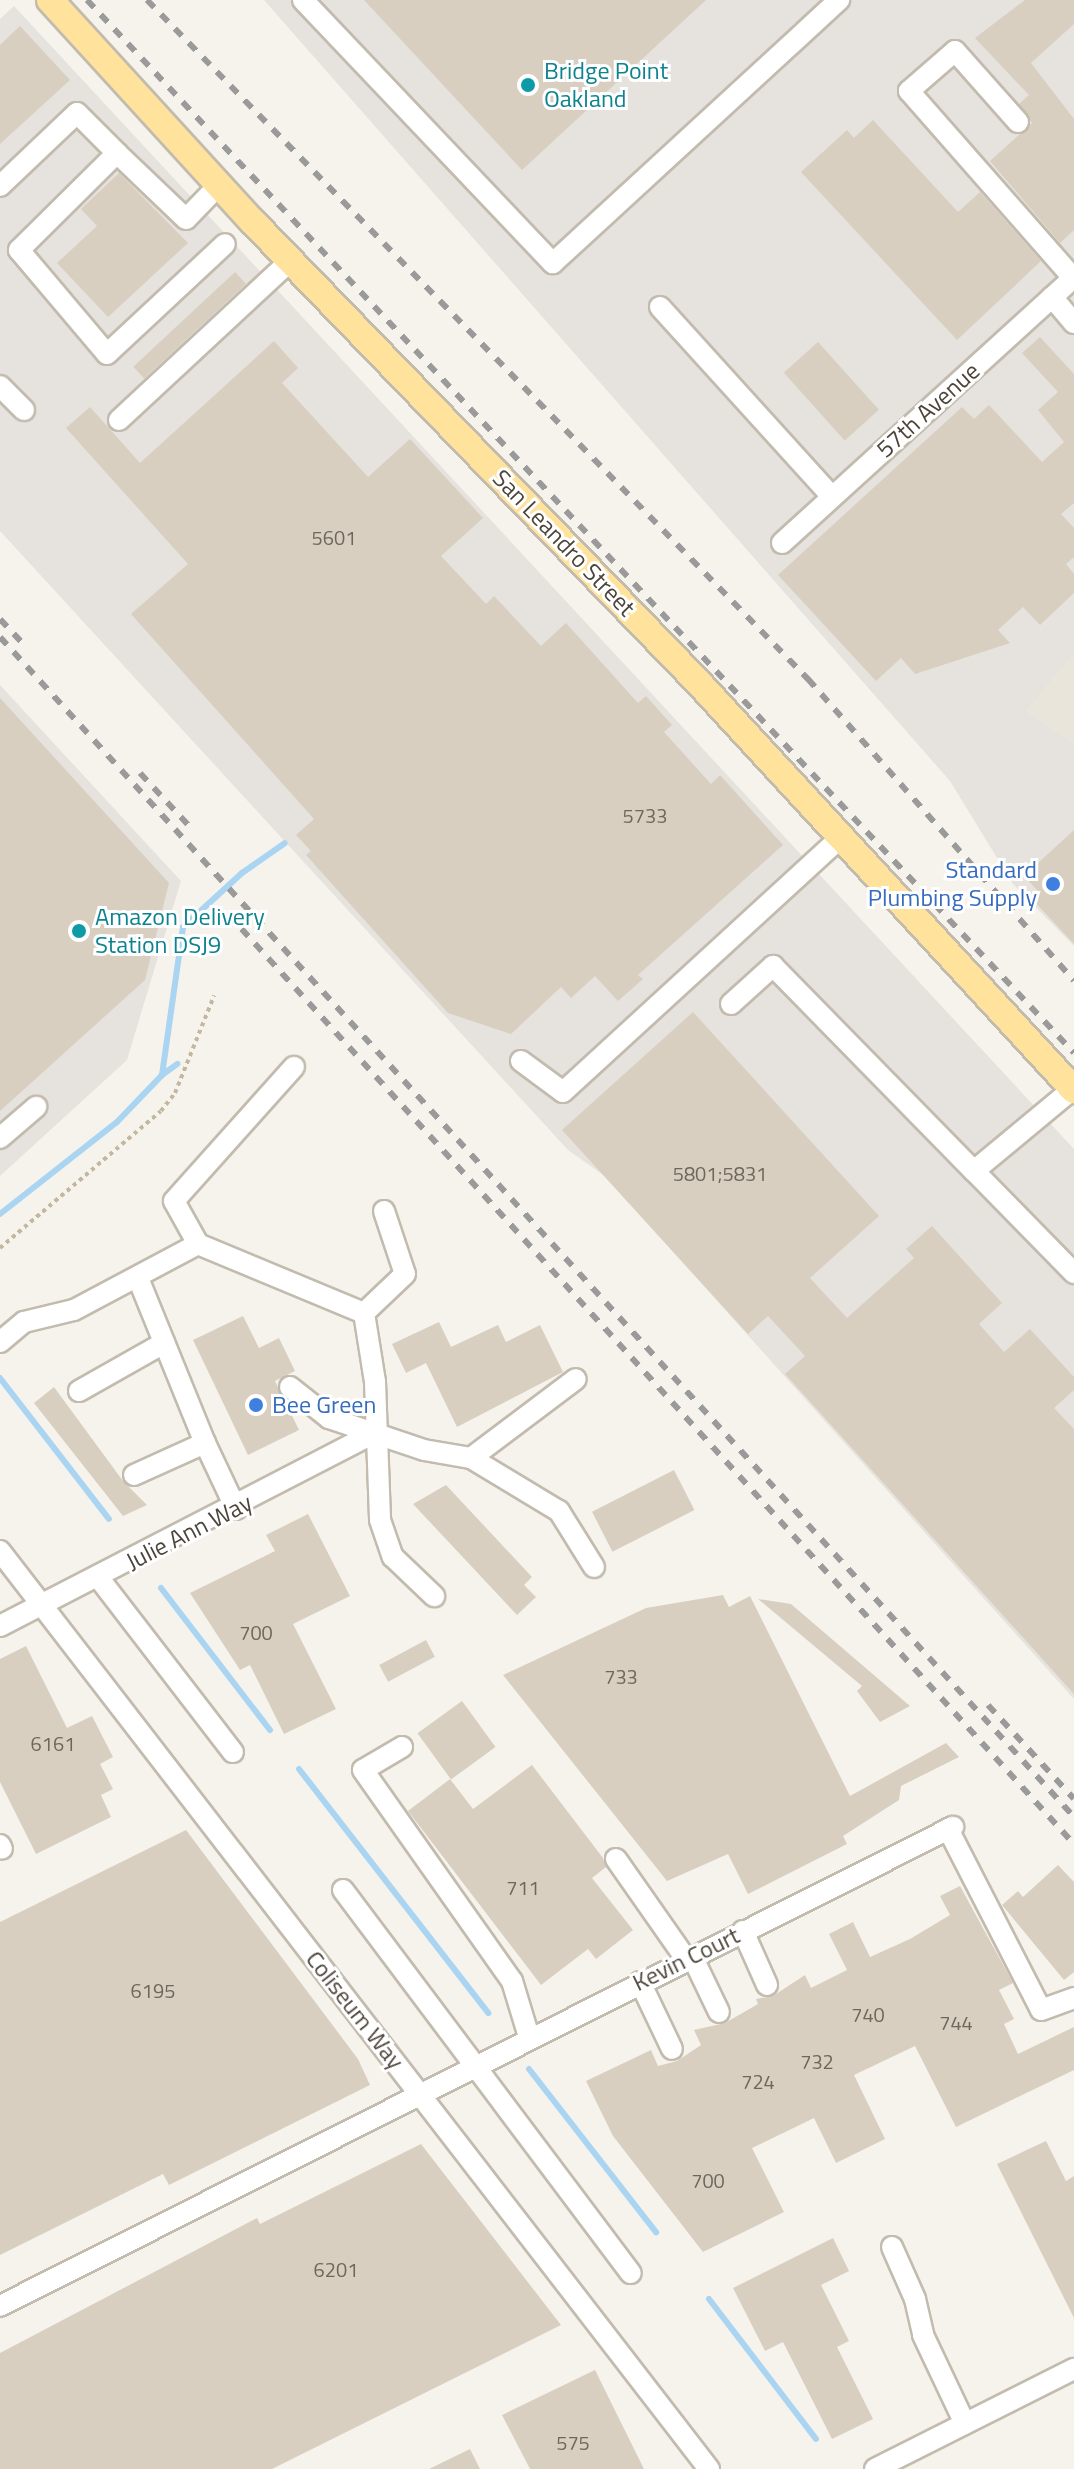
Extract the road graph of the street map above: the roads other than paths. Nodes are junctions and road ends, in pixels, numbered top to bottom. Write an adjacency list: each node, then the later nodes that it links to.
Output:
1 (50, 0): 6 (main road, San Leandro Street)
2 (303, 0): 3 (street)
3 (839, 0)
4 (1018, 122): 10 (street)
5 (117, 153): 6 (street); 7 (street); 8 (street)
6 (219, 185): 9 (main road, San Leandro Street)
7 (0, 186)
8 (225, 244)
9 (290, 261): 16 (street); 19 (main road, San Leandro Street)
10 (1073, 277): 11 (street, 57th Avenue)
11 (1052, 297): 13 (street); 17 (street, 57th Avenue)
12 (660, 307): 17 (street)
13 (1074, 323)
14 (0, 386): 15 (street)
15 (24, 410)
16 (119, 420)
17 (832, 497): 18 (street, 57th Avenue)
18 (782, 543)
19 (842, 836): 21 (street); 23 (main road, San Leandro Street)
20 (731, 1004): 26 (street)
21 (521, 1061)
22 (294, 1067): 28 (street)
23 (1074, 1089): 26 (street)
24 (36, 1107): 25 (street)
25 (0, 1138)
26 (974, 1171): 29 (street)
27 (384, 1211): 31 (street)
28 (198, 1244): 30 (street); 31 (street)
29 (1074, 1273)
30 (138, 1278): 32 (street); 33 (street)
31 (364, 1313): 37 (street)
32 (0, 1342)
33 (164, 1343): 36 (street); 38 (street)
34 (576, 1379): 39 (street)
35 (290, 1387): 37 (street)
36 (79, 1391)
37 (376, 1432): 39 (street); 41 (street, Julie Ann Way); 45 (street)
38 (205, 1443): 40 (street); 41 (street)
39 (471, 1458): 43 (street)
40 (134, 1475)
41 (236, 1509): 44 (street, Julie Ann Way)
42 (0, 1551): 46 (street, Coliseum Way)
43 (594, 1567)
44 (98, 1577): 46 (street, Julie Ann Way); 49 (street)
45 (434, 1596)
46 (42, 1605): 47 (street, Julie Ann Way); 61 (street, Coliseum Way)
47 (0, 1626)
48 (402, 1747): 58 (street)
49 (233, 1752)
50 (616, 1859): 53 (street)
51 (343, 1890): 60 (street)
52 (743, 1931): 53 (street, Kevin Court); 55 (street); 56 (street, Kevin Court)
53 (689, 1958): 54 (street, Kevin Court); 57 (street)
54 (640, 1982): 58 (street, Kevin Court); 59 (street)
55 (767, 1985)
56 (1074, 1998)
57 (719, 2012)
58 (529, 2037): 60 (street, Kevin Court)
59 (672, 2049)
60 (471, 2067): 61 (street, Kevin Court); 63 (street)
61 (419, 2092): 64 (street, Kevin Court); 67 (street, Coliseum Way)
62 (892, 2247): 66 (street)
63 (631, 2273)
64 (0, 2306)
65 (1074, 2369): 66 (street)
66 (965, 2424): 68 (street)
67 (709, 2469)
68 (875, 2469)

